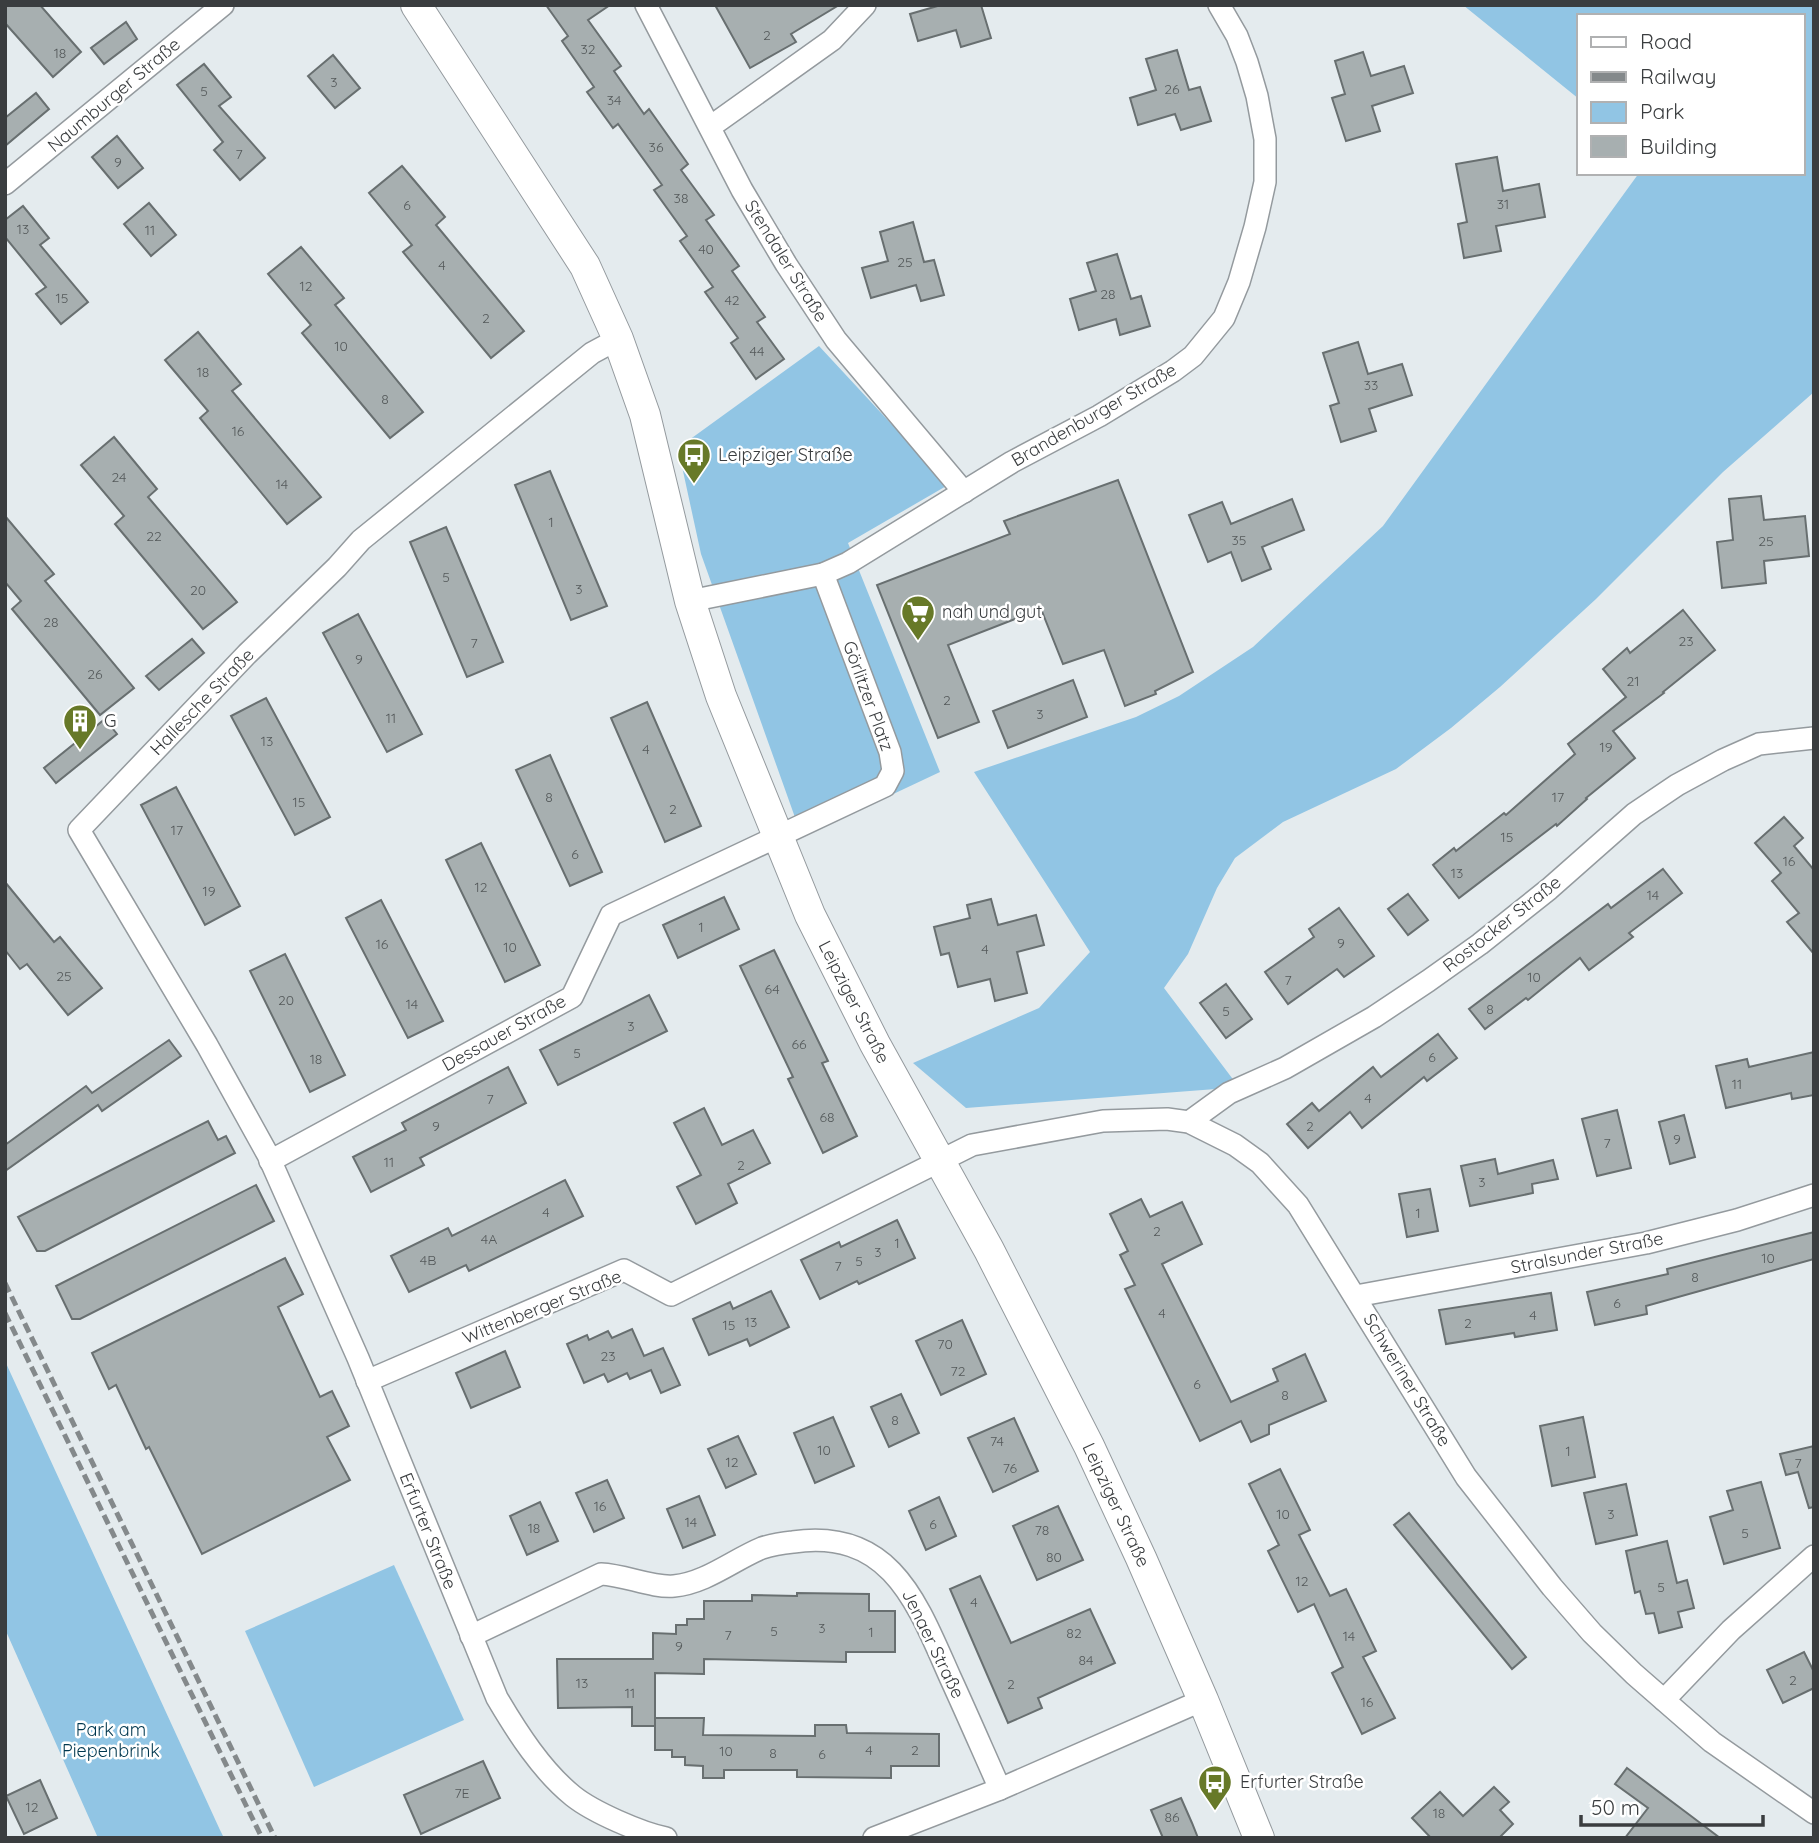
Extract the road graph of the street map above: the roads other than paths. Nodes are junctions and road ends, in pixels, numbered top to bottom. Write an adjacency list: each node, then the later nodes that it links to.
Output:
1 (223, 5): 7 (street, Naumburger Straße)
2 (416, 5): 8 (main road, Leipziger Straße)
3 (646, 5): 6 (street, Stendaler Straße)
4 (865, 5): 6 (street)
5 (1219, 5): 9 (street, Brandenburger Straße)
6 (710, 127): 9 (street, Stendaler Straße)
7 (5, 184)
8 (618, 339): 11 (main road, Leipziger Straße); 15 (street, Hallesche Straße)
9 (964, 492): 10 (street, Brandenburger Straße)
10 (823, 574): 11 (street, Brandenburger Straße); 13 (street, Görlitzer Platz)
11 (690, 601): 13 (main road, Leipziger Straße)
12 (1814, 738): 14 (street, Rostocker Straße)
13 (778, 837): 15 (street, Dessauer Straße); 16 (main road, Leipziger Straße)
14 (1189, 1122): 16 (street, Schweriner Straße); 18 (street, Schweriner Straße)
15 (269, 1158): 19 (street, Erfurter Straße)
16 (939, 1161): 19 (street, Wittenberger Straße); 22 (main road, Leipziger Straße)
17 (1814, 1195): 18 (street, Stralsunder Straße)
18 (1356, 1296): 23 (street, Schweriner Straße)
19 (367, 1381): 21 (street, Erfurter Straße)
20 (1814, 1556): 23 (street)
21 (471, 1636): 24 (street, Jenaer Straße); 26 (street, Erfurter Straße)
22 (1203, 1700): 24 (street); 28 (main road, Leipziger Straße)
23 (1664, 1700): 25 (street, Schweriner Straße)
24 (1000, 1788): 27 (street)
25 (1814, 1813)
26 (666, 1838)
27 (874, 1838)
28 (1259, 1838)

